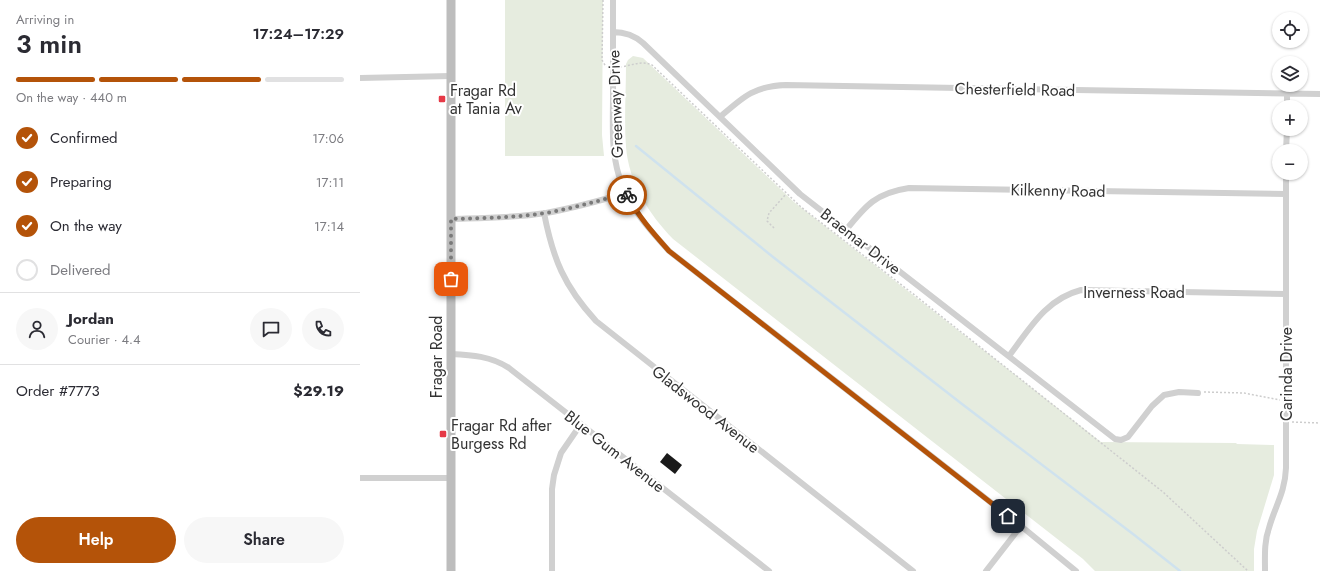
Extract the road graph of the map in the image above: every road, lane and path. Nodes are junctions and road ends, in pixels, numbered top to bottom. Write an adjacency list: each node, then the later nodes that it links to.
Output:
1 (451, 0): 7 (street, Fragar Road)
2 (604, 0): 5 (path)
3 (614, 0): 4 (street, Greenway Drive)
4 (613, 32): 12 (street, Braemar Drive); 14 (street, Greenway Drive)
5 (606, 67)
6 (621, 67): 15 (path)
7 (451, 76): 8 (street); 18 (street, Fragar Road)
8 (360, 78)
9 (1287, 93): 10 (street, Chesterfield Road); 11 (street); 12 (street, Chesterfield Road)
10 (1320, 94)
11 (1287, 100)
12 (720, 117): 20 (street, Braemar Drive)
13 (1286, 180): 16 (street, Carinda Drive)
14 (626, 193): 17 (street); 31 (street, Greenway Drive)
15 (786, 194): 19 (path); 38 (path)
16 (1286, 194): 20 (street, Kilkenny Road); 21 (street, Carinda Drive)
17 (544, 213): 18 (street); 35 (street, Gladswood Avenue)
18 (451, 219): 22 (street, Fragar Road)
19 (774, 228)
20 (846, 230): 23 (street, Braemar Drive)
21 (1286, 294): 23 (street, Inverness Road); 25 (street, Carinda Drive)
22 (451, 354): 28 (street, Blue Gum Avenue); 30 (street, Fragar Road)
23 (1009, 356): 24 (street, Braemar Drive)
24 (1198, 392): 25 (path)
25 (1286, 399): 39 (street, Carinda Drive)
26 (1298, 422): 27 (path)
27 (1320, 422)
28 (581, 424): 33 (street); 34 (street, Blue Gum Avenue)
29 (360, 478): 30 (street)
30 (451, 478): 32 (street, Fragar Road)
31 (1021, 526): 36 (street); 37 (street, Greenway Drive)
32 (451, 571)
33 (552, 571)
34 (769, 571)
35 (913, 571)
36 (986, 571)
37 (1076, 571)
38 (1248, 571)
39 (1265, 571)

